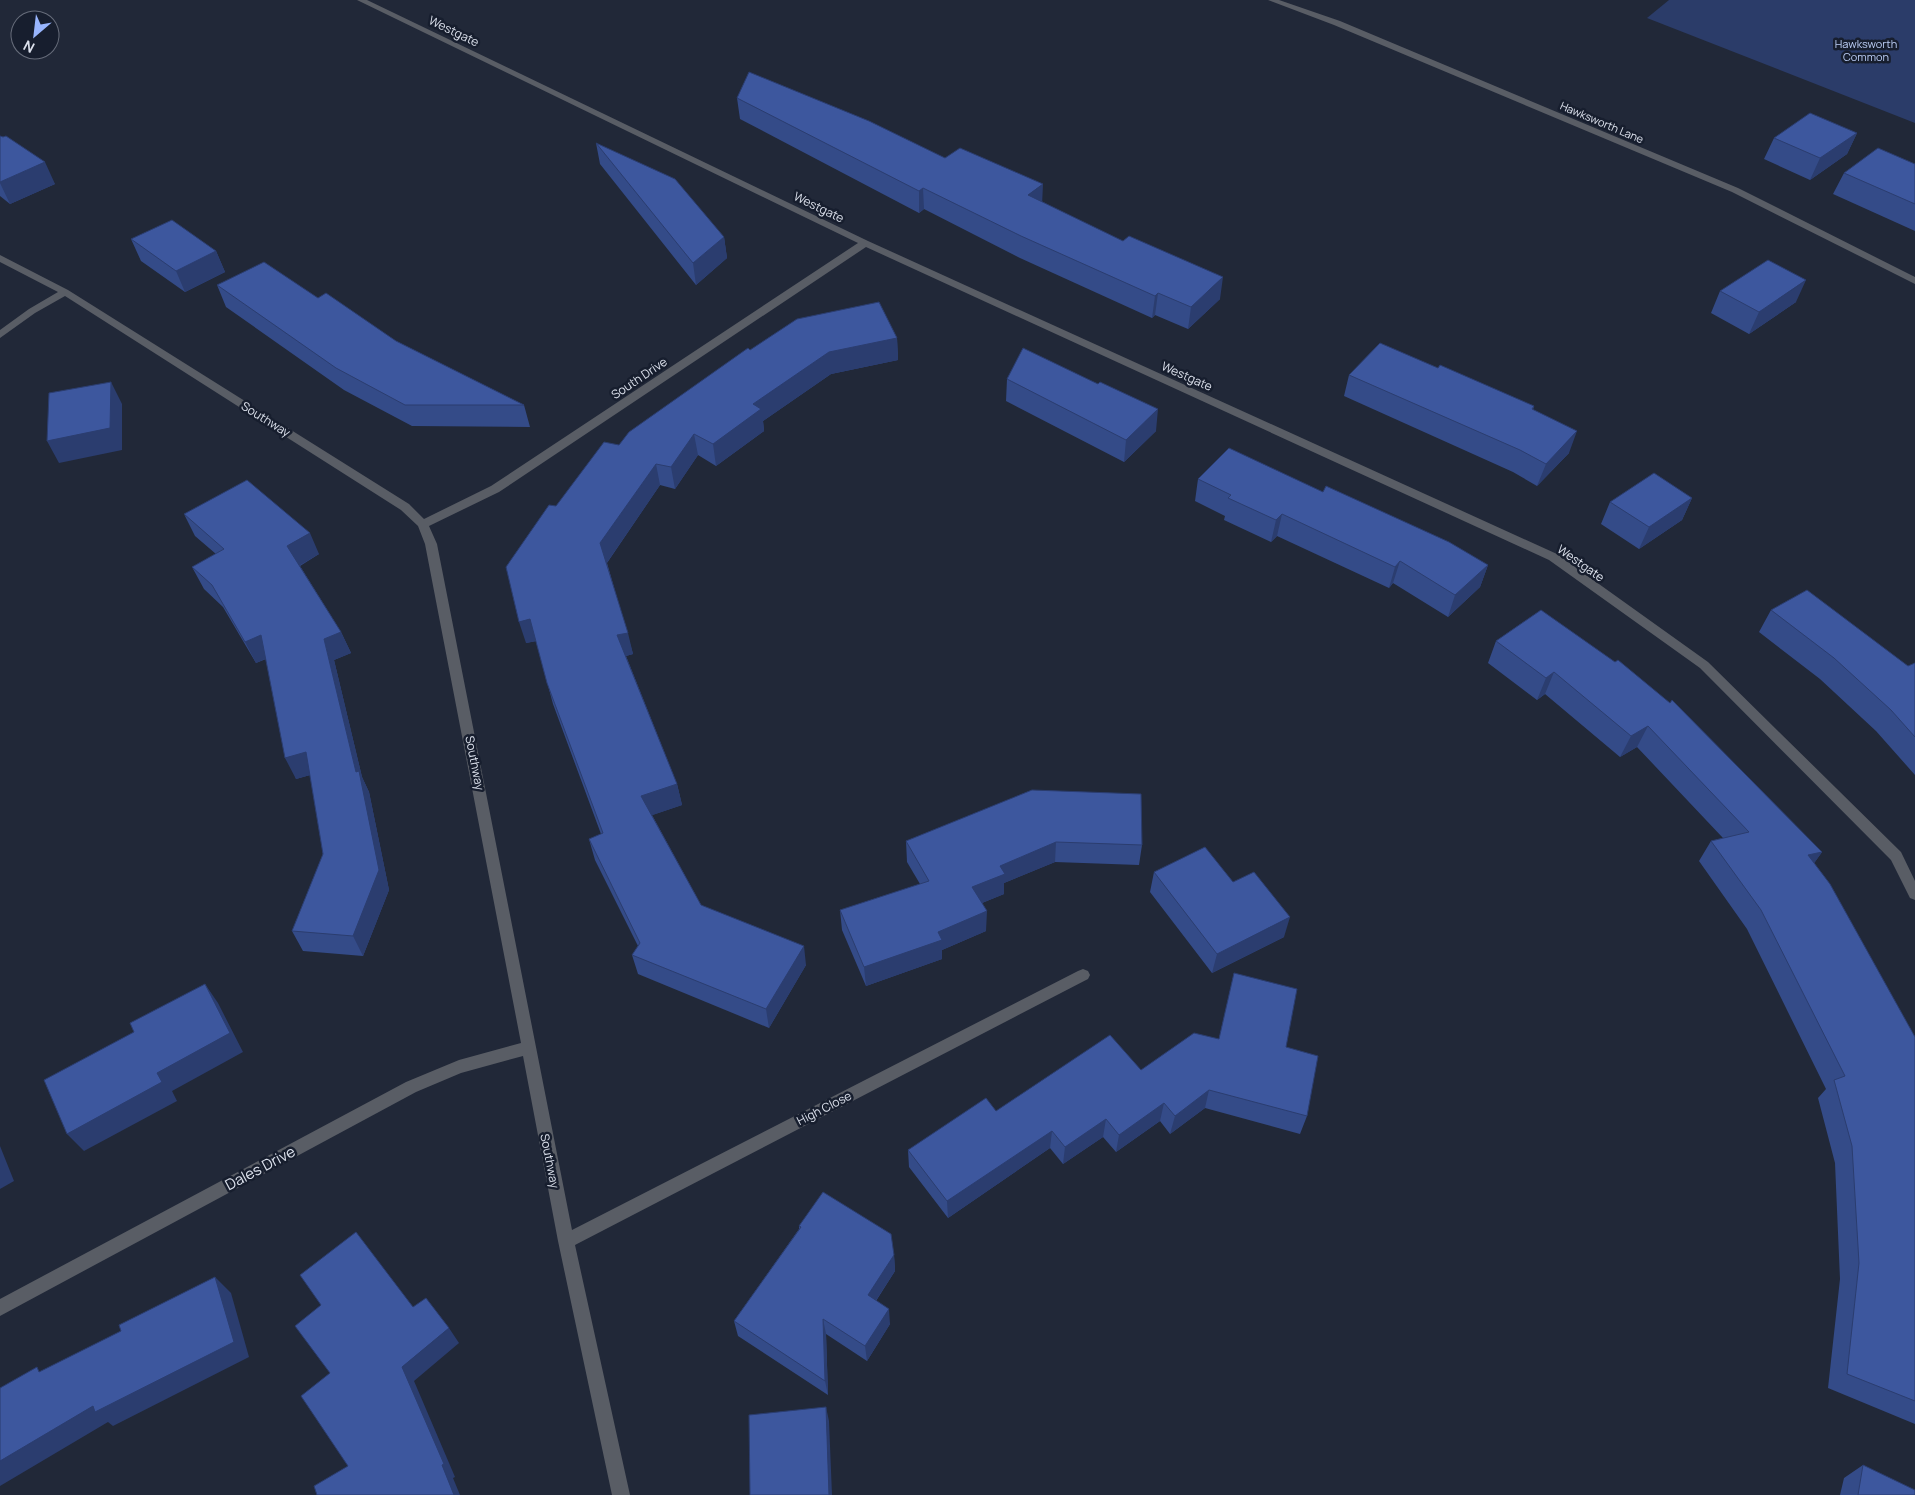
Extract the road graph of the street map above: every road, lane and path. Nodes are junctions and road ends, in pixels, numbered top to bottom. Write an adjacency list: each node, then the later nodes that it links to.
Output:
1 (361, 0): 3 (street, Westgate)
2 (1272, 0): 5 (street, Hawksworth Lane)
3 (865, 243): 8 (street, South Drive); 9 (street, Westgate)
4 (0, 258): 6 (street, Southway)
5 (1915, 281)
6 (65, 292): 7 (street); 8 (street, Southway)
7 (0, 335)
8 (423, 524): 11 (street, Southway)
9 (1915, 894)
10 (1083, 975): 12 (street, High Close)
11 (528, 1048): 12 (street, Southway); 13 (street, Dales Drive)
12 (566, 1242): 14 (street, Southway)
13 (0, 1308)
14 (621, 1495)

